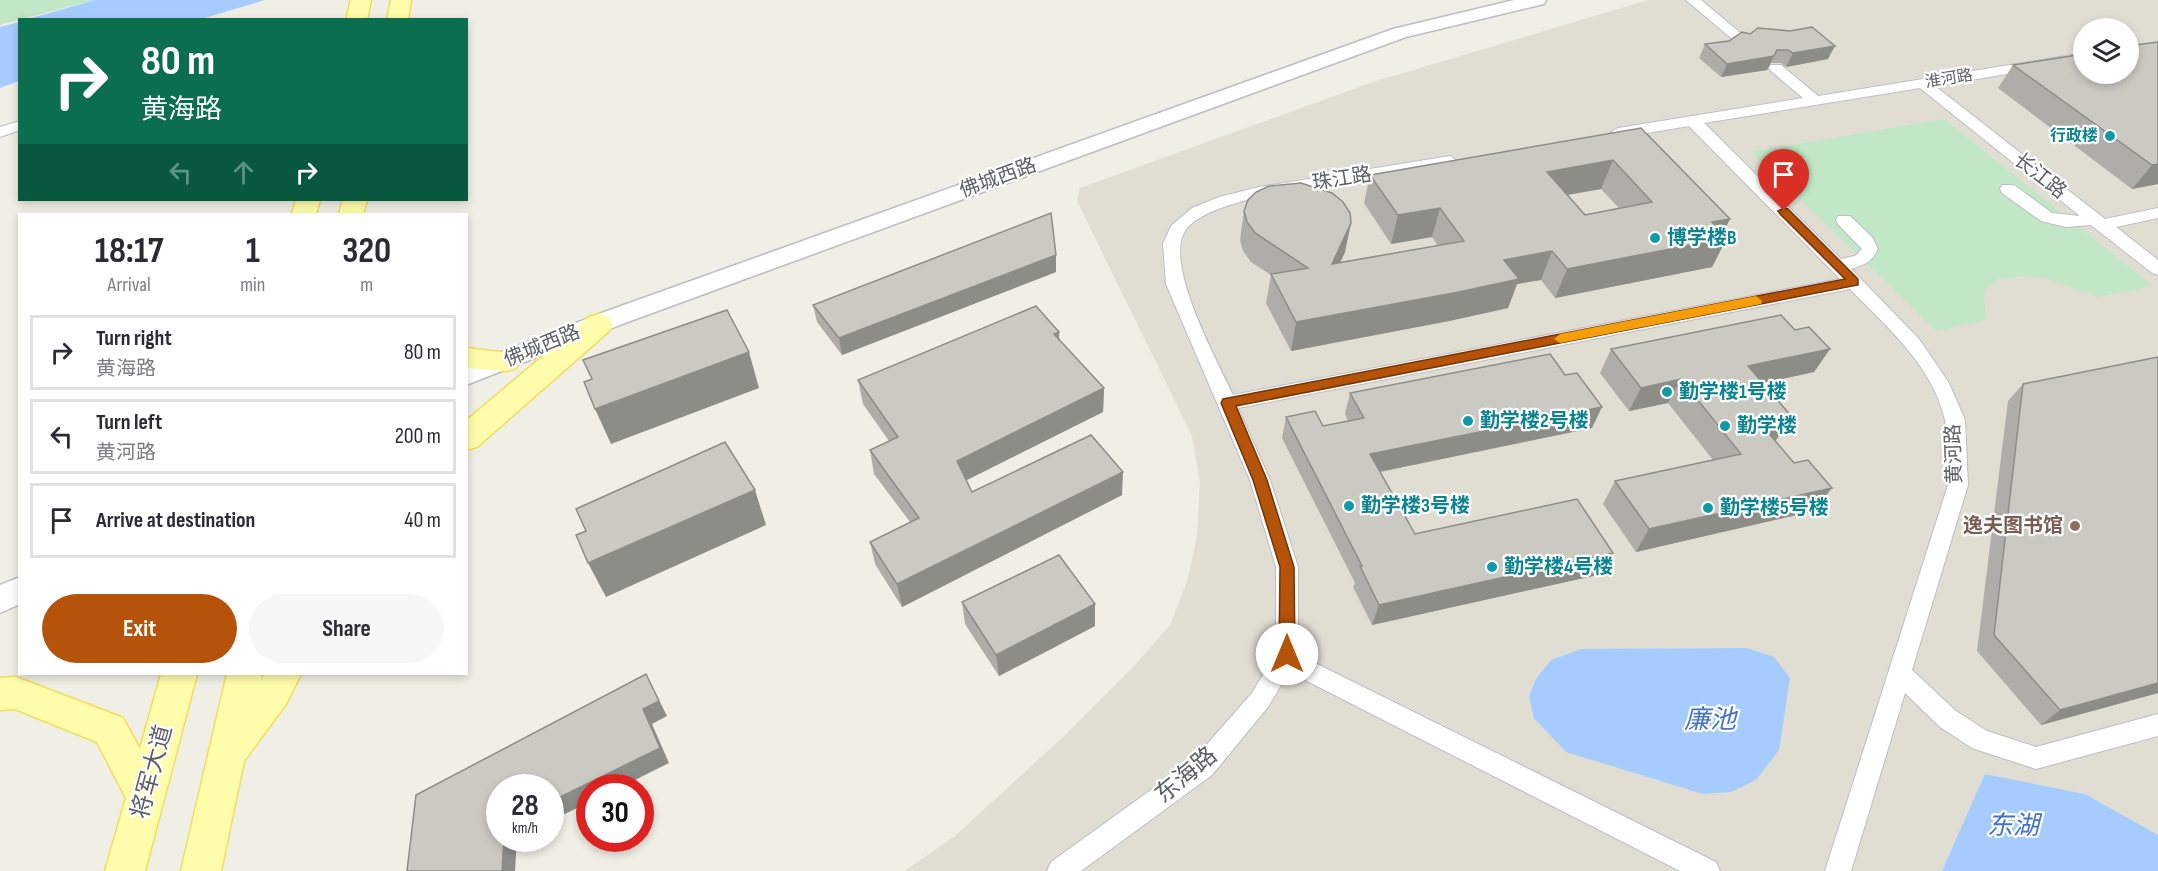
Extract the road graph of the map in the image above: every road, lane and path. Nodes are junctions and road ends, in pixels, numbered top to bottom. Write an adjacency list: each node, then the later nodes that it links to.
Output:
1 (361, 0): 5 (main road)
2 (401, 0): 6 (main road)
3 (1537, 0): 24 (main road, 佛城西路)
4 (1693, 0): 7 (street)
5 (356, 18)
6 (397, 18)
7 (1743, 41)
8 (2073, 59): 10 (street, 淮河路)
9 (1776, 68): 11 (street)
10 (1922, 83): 11 (street, 淮河路); 20 (street, 长江路)
11 (1814, 100): 12 (street)
12 (1693, 121): 15 (street); 21 (street, 黄河路)
13 (18, 126): 14 (street)
14 (0, 132)
15 (1600, 136)
16 (1462, 159): 28 (street, 珠江路)
17 (2008, 189): 20 (street)
18 (2158, 213): 20 (street)
19 (1844, 220): 21 (street)
20 (2097, 222): 22 (street, 长江路)
21 (1838, 265): 23 (street, 黄河路)
22 (2158, 269)
23 (1854, 282): 28 (street); 33 (street, 黄河路)
24 (598, 324): 26 (main road, 佛城西路); 29 (main road)
25 (468, 358): 26 (main road)
26 (506, 361): 27 (main road, 佛城西路)
27 (468, 375)
28 (1227, 403): 32 (street, 珠江路)
29 (468, 437)
30 (18, 590): 31 (main road)
31 (0, 600)
32 (1287, 654): 43 (street, 东海路); 44 (street)
33 (1899, 673): 38 (street); 45 (street, 黄河路)
34 (179, 675): 40 (main road, 将军大道)
35 (245, 675): 39 (main road)
36 (282, 675): 39 (main road)
37 (0, 694): 40 (main road)
38 (2158, 726)
39 (226, 760): 42 (main road)
40 (145, 796): 41 (main road, 将军大道)
41 (125, 871)
42 (201, 871)
43 (1060, 871)
44 (1707, 871)
45 (1838, 871)

